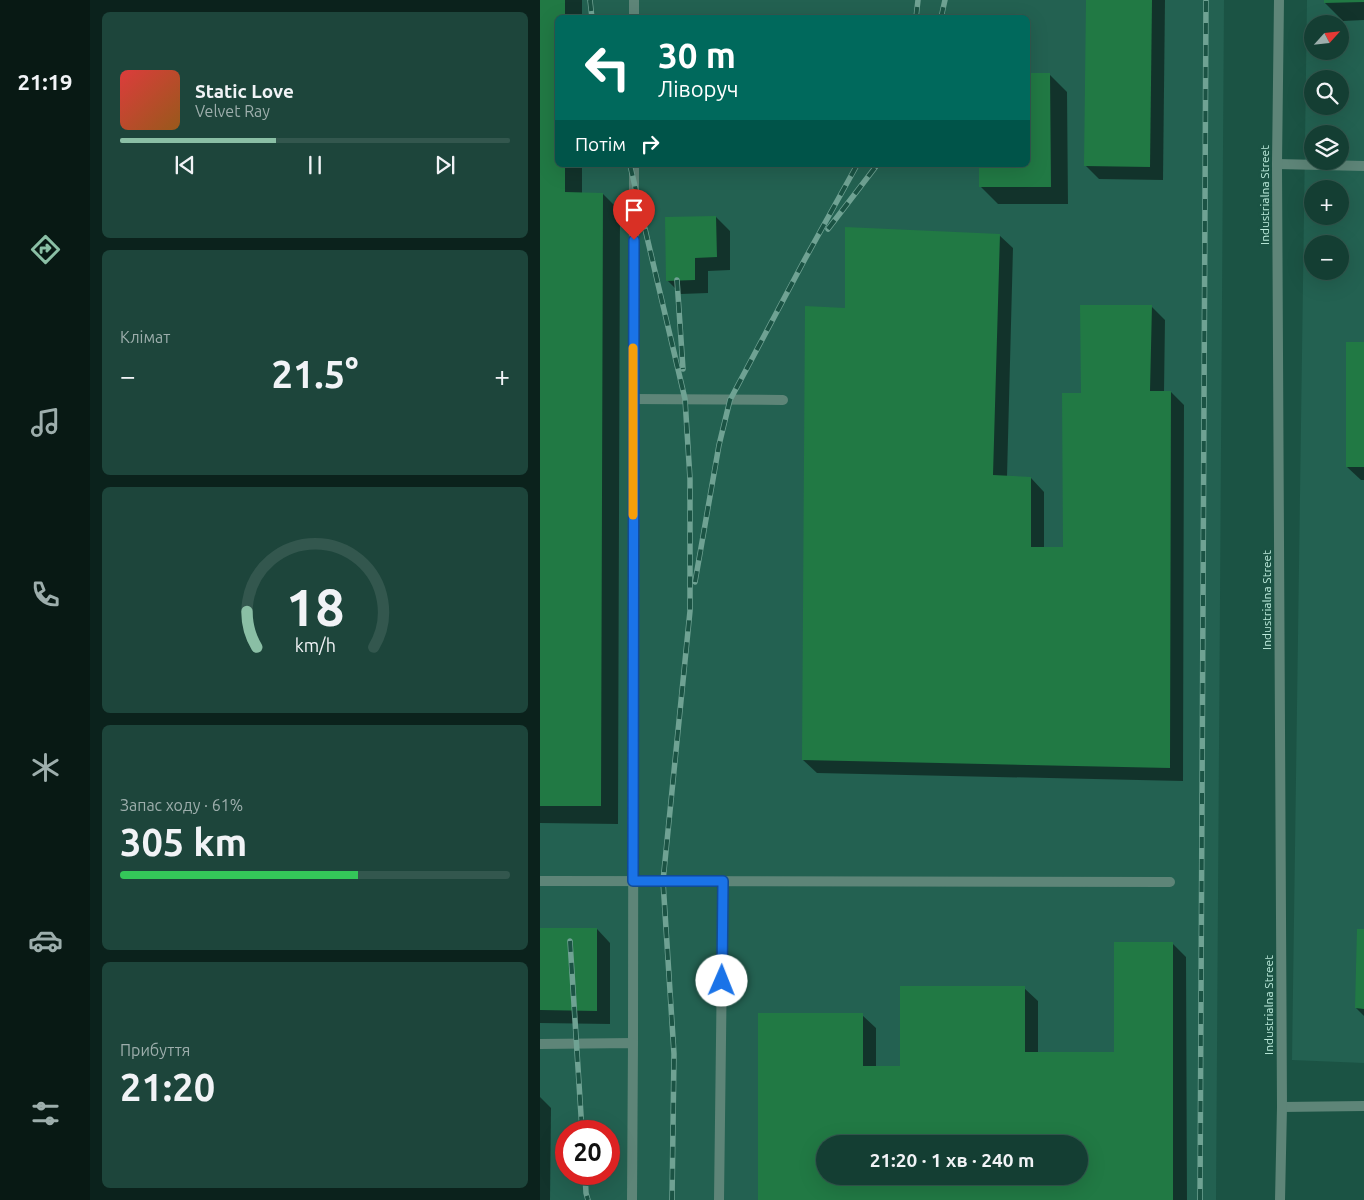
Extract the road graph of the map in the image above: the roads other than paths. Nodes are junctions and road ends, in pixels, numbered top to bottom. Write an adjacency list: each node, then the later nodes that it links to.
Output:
1 (634, 0): 3 (street)
2 (1279, 0): 4 (street, Industrialna Street)
3 (634, 15)
4 (1277, 164): 5 (street); 16 (street, Industrialna Street)
5 (1364, 166)
6 (634, 167): 7 (street)
7 (633, 399): 8 (street); 10 (street)
8 (783, 400)
9 (540, 881): 10 (street)
10 (633, 881): 11 (street); 13 (street)
11 (723, 881): 12 (street); 18 (street)
12 (1170, 882)
13 (633, 1043): 14 (street); 17 (street)
14 (540, 1044)
15 (1364, 1106): 16 (street)
16 (1282, 1107): 19 (street, Industrialna Street)
17 (632, 1200)
18 (719, 1200)
19 (1280, 1200)

